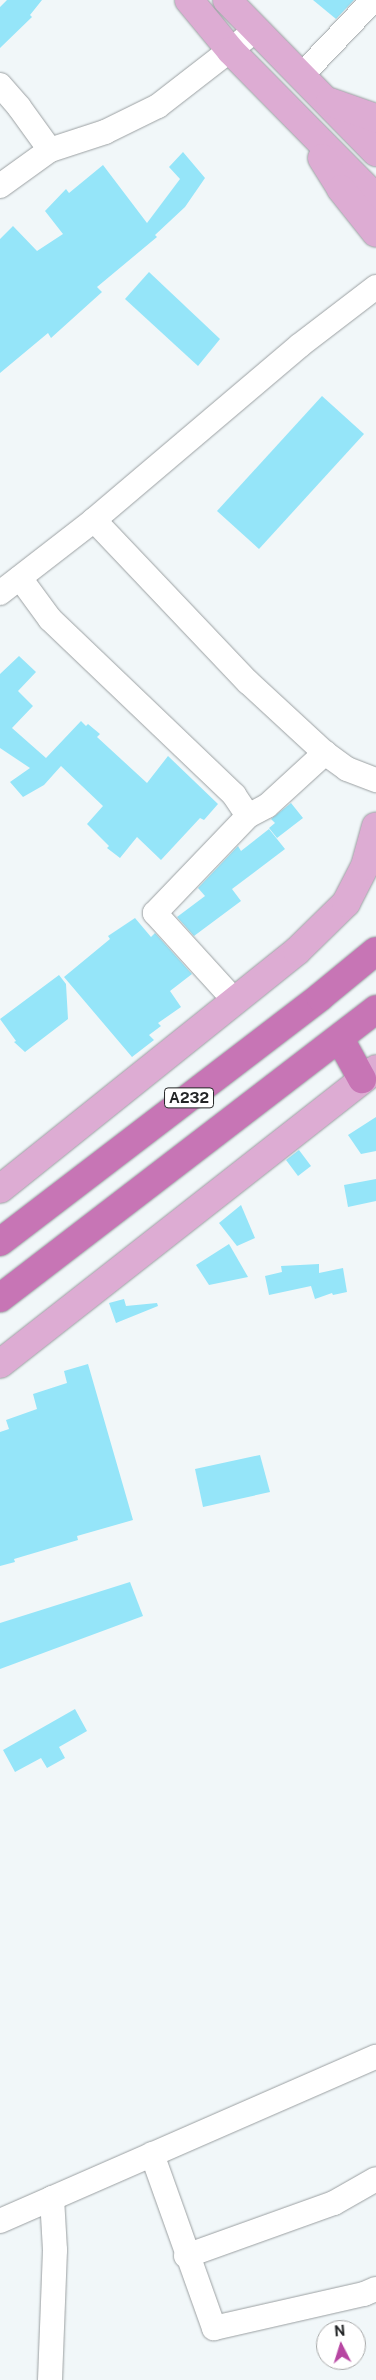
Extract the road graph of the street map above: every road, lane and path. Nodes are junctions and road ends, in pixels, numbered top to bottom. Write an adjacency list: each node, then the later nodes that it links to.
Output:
1 (189, 0): 5 (main road)
2 (227, 0): 4 (main road)
3 (373, 0): 6 (street)
4 (256, 30): 5 (street); 6 (main road)
5 (231, 50): 10 (main road); 11 (street)
6 (301, 76): 8 (main road)
7 (0, 85): 11 (street)
8 (324, 100): 9 (main road); 12 (main road)
9 (376, 118)
10 (304, 126): 14 (main road); 15 (main road)
11 (50, 150): 13 (street)
12 (376, 152)
13 (0, 186)
14 (376, 198)
15 (376, 233)
16 (376, 287): 17 (street)
17 (94, 520): 18 (street); 20 (street)
18 (20, 578): 19 (street); 22 (street)
19 (0, 594)
20 (325, 753): 21 (street); 22 (street)
21 (376, 780)
22 (248, 816): 25 (street)
23 (376, 826): 25 (main road)
24 (376, 951): 31 (highway, A232)
25 (235, 1001): 30 (main road)
26 (376, 1010): 28 (highway, A232)
27 (376, 1021): 28 (highway)
28 (344, 1036): 29 (highway); 32 (highway, A232)
29 (369, 1074): 33 (main road)
30 (0, 1189)
31 (0, 1242)
32 (0, 1298)
33 (0, 1364)
34 (376, 2057): 35 (street)
35 (152, 2154): 37 (street); 39 (street)
36 (376, 2179): 39 (street)
37 (52, 2198): 38 (street); 41 (street)
38 (0, 2221)
39 (186, 2256): 40 (street)
40 (376, 2289)
41 (50, 2380)

